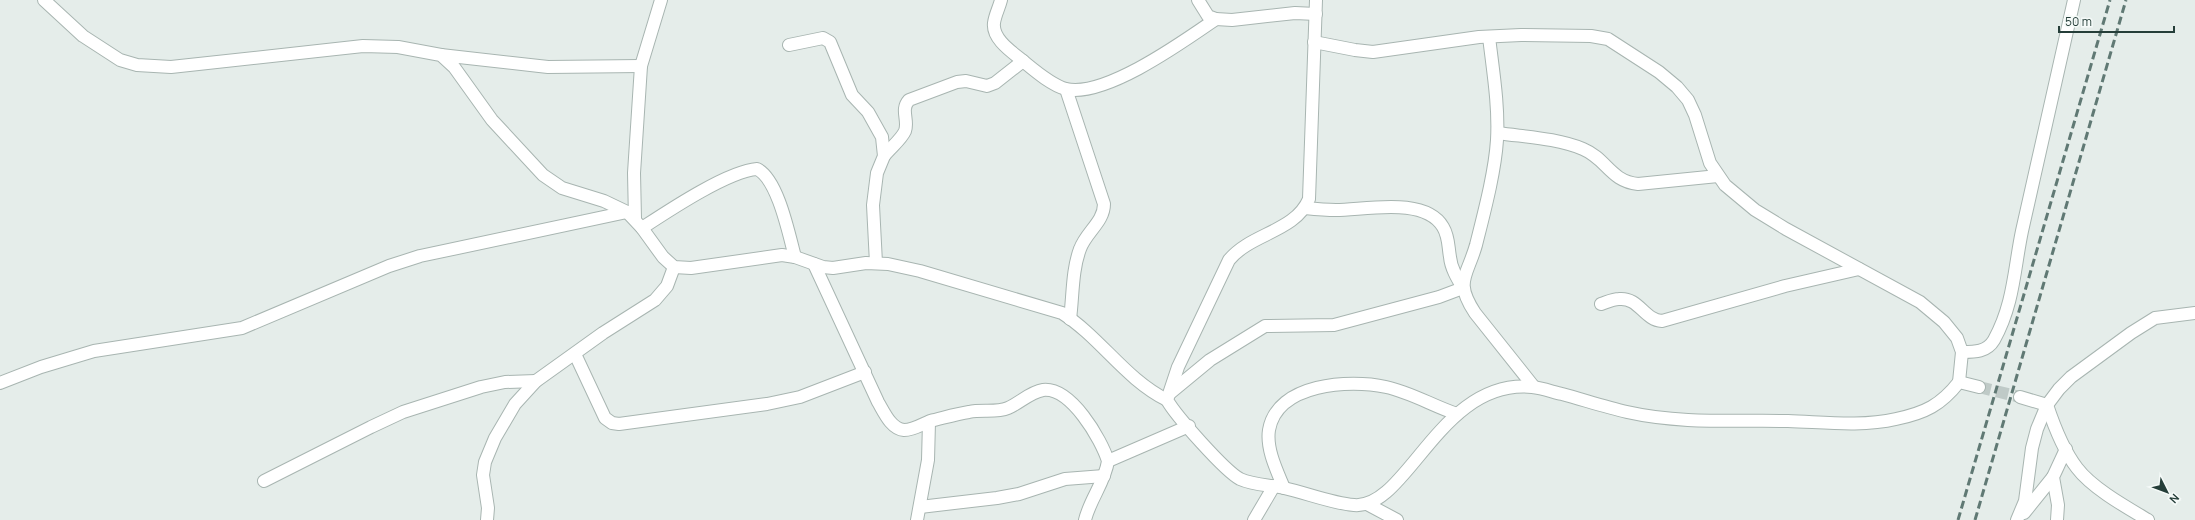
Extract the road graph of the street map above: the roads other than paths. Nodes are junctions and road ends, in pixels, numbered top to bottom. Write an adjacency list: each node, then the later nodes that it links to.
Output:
1 (44, 0): 12 (street)
2 (661, 0): 14 (street)
3 (1001, 0): 13 (street)
4 (1198, 0): 8 (street)
5 (1316, 0): 7 (street)
6 (2074, 0): 30 (street)
7 (1316, 14): 8 (street); 10 (street)
8 (1216, 20): 15 (street)
9 (1489, 37): 10 (street); 16 (street); 18 (street)
10 (1314, 42): 19 (street)
11 (789, 46): 17 (street)
12 (441, 55): 14 (street); 20 (street)
13 (1023, 61): 15 (street); 17 (street)
14 (641, 66): 20 (street)
15 (1066, 89): 29 (street)
16 (1498, 133): 18 (street); 26 (street)
17 (884, 156): 22 (street)
18 (1718, 176): 25 (street)
19 (1305, 208): 26 (street); 38 (street)
20 (635, 220): 21 (street); 24 (street); 35 (street)
21 (795, 257): 23 (street); 24 (street)
22 (876, 263): 23 (street); 29 (street)
23 (814, 264): 32 (street)
24 (674, 267): 31 (street)
25 (1859, 269): 27 (street); 30 (street)
26 (1463, 288): 36 (street); 38 (street)
27 (1601, 304)
28 (2195, 313): 40 (street)
29 (1070, 319): 38 (street)
30 (1962, 352): 34 (street)
31 (575, 354): 32 (street); 33 (street)
32 (864, 372): 42 (street)
33 (536, 381): 48 (street); 52 (street)
34 (1959, 382): 36 (street); 37 (street)
35 (0, 383)
36 (1534, 387): 41 (street)
37 (1980, 387)
38 (1169, 396): 43 (street)
39 (2020, 397): 40 (street)
40 (2047, 405): 44 (street); 57 (street)
41 (1457, 414): 49 (street); 50 (street)
42 (929, 422): 45 (street); 51 (street)
43 (1189, 426): 45 (street); 49 (street)
44 (2066, 449): 47 (street); 59 (street)
45 (1108, 461): 46 (street)
46 (1104, 476): 51 (street); 54 (street)
47 (2053, 477): 57 (street); 58 (street)
48 (264, 481)
49 (1279, 487): 50 (street); 55 (street)
50 (1367, 504): 56 (street)
51 (920, 507): 53 (street)
52 (487, 520)
53 (917, 520)
54 (1085, 520)
55 (1254, 520)
56 (1397, 520)
57 (2018, 520)
58 (2057, 520)
59 (2148, 520)

